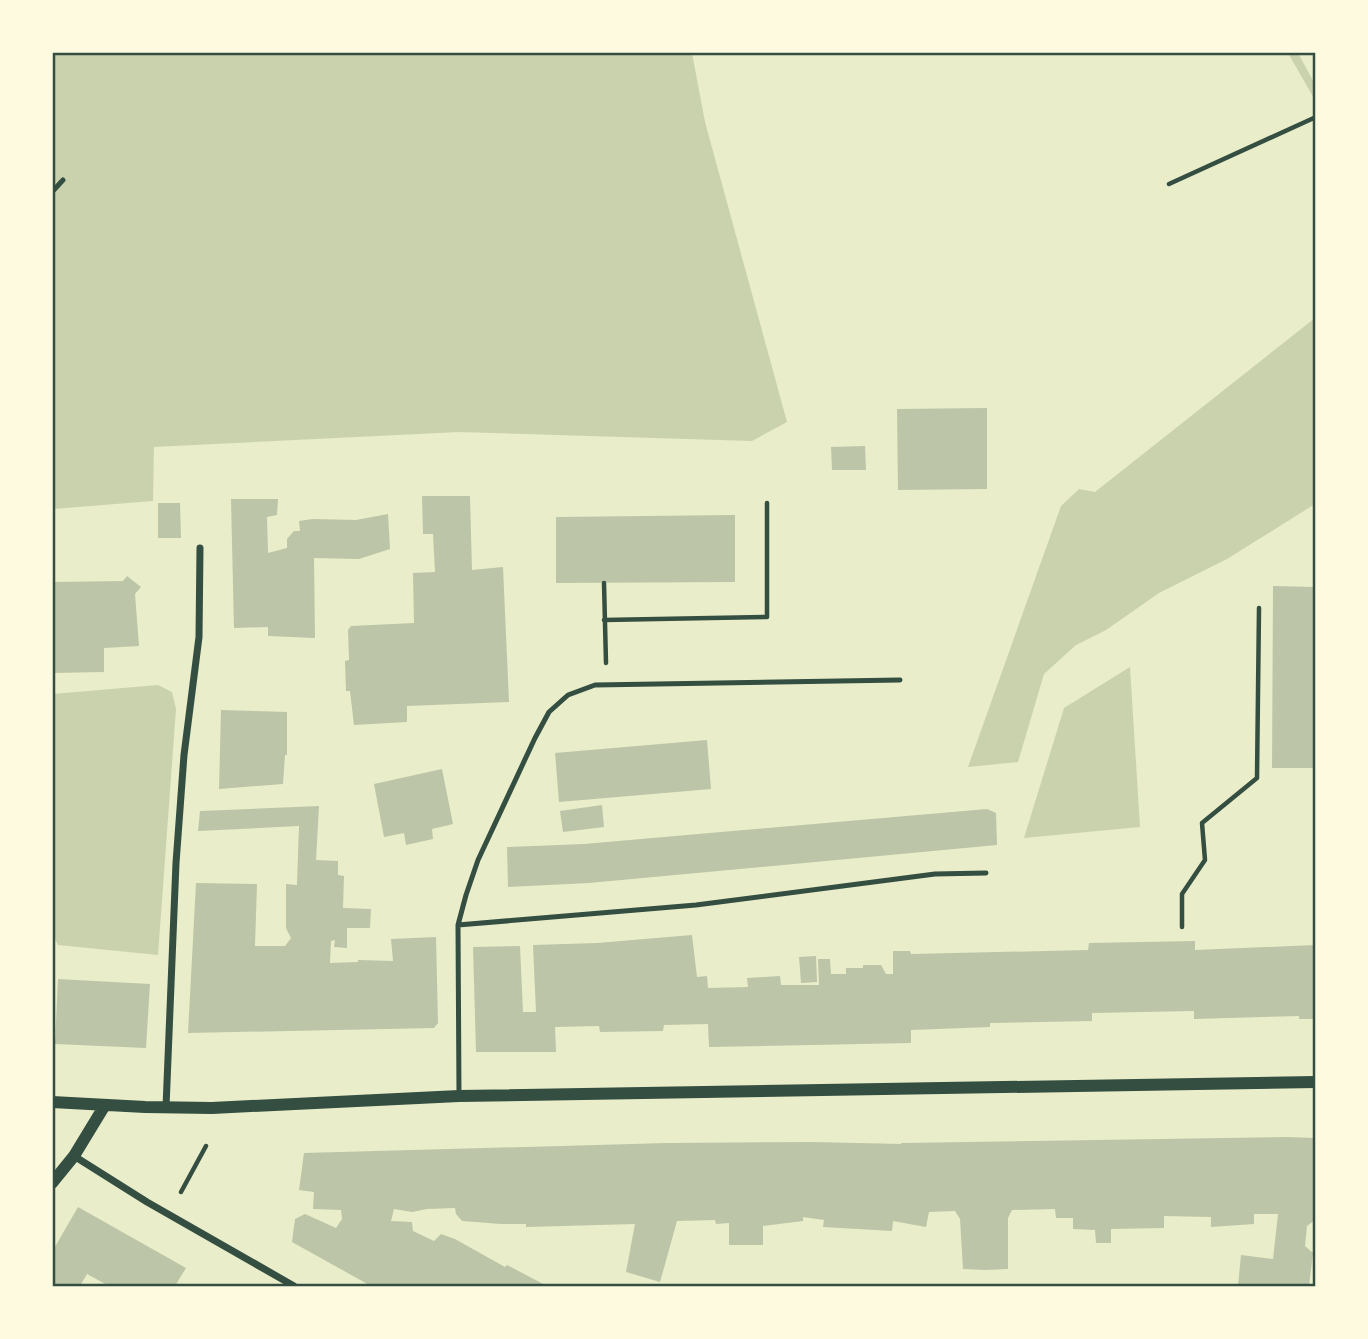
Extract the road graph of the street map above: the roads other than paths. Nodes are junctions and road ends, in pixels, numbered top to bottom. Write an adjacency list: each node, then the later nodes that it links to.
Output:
1 (63, 180): 2 (lane)
2 (52, 192)
3 (200, 548): 11 (street)
4 (900, 680): 6 (lane)
5 (986, 873): 6 (lane)
6 (458, 925): 8 (lane)
7 (1315, 1082): 8 (street)
8 (459, 1096): 11 (street)
9 (52, 1102): 10 (street)
10 (105, 1105): 11 (street); 12 (street)
11 (166, 1107)
12 (74, 1156): 13 (street); 14 (street)
13 (52, 1183)
14 (294, 1286)

